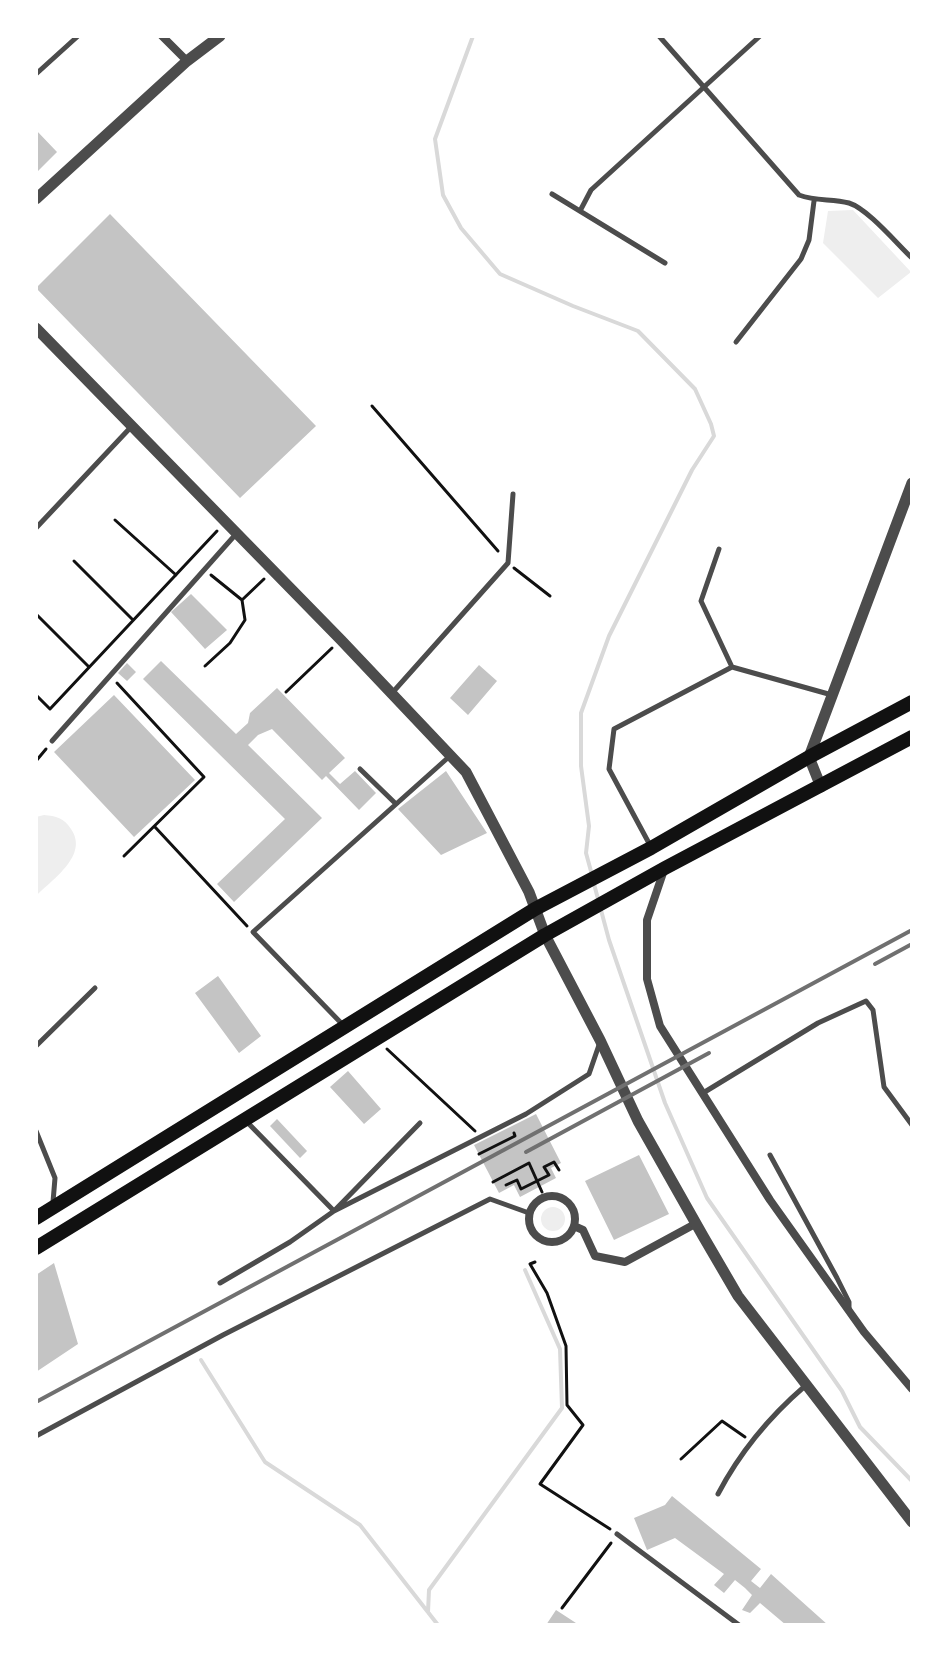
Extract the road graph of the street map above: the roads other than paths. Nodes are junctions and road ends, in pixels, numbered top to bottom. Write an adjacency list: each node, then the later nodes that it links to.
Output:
1 (78, 36): 7 (lane)
2 (162, 36): 6 (street)
3 (220, 36): 6 (street)
4 (659, 36): 8 (lane)
5 (760, 36): 8 (lane)
6 (187, 61): 10 (street)
7 (36, 74)
8 (704, 89): 11 (lane); 12 (lane)
9 (552, 194): 12 (lane)
10 (36, 199)
11 (814, 201): 13 (lane); 16 (lane)
12 (580, 211): 14 (lane)
13 (912, 258)
14 (665, 263)
15 (36, 328): 17 (street)
16 (736, 342)
17 (132, 426): 20 (lane); 21 (street)
18 (912, 483): 25 (street)
19 (513, 494): 24 (lane)
20 (36, 528)
21 (237, 534): 24 (street); 28 (lane)
22 (719, 549): 23 (lane)
23 (732, 667): 25 (lane); 34 (lane)
24 (392, 693): 29 (street)
25 (833, 695): 30 (street)
26 (912, 702): 30 (main road)
27 (912, 737): 32 (main road)
28 (52, 741)
29 (451, 755): 33 (lane); 36 (street)
30 (809, 757): 32 (street); 34 (main road)
31 (360, 769): 33 (lane)
32 (821, 787): 35 (main road)
33 (396, 804): 39 (lane)
34 (651, 848): 36 (main road)
35 (665, 868): 37 (main road); 42 (street)
36 (535, 909): 37 (street); 39 (main road)
37 (545, 935): 40 (street); 43 (main road)
38 (95, 988): 41 (lane)
39 (345, 1027): 48 (main road)
40 (600, 1040): 49 (lane); 52 (street)
41 (36, 1046)
42 (703, 1093): 45 (lane); 56 (street)
43 (244, 1119): 49 (lane); 54 (main road)
44 (420, 1123): 49 (lane)
45 (912, 1125)
46 (36, 1131): 48 (lane)
47 (770, 1155): 56 (lane)
48 (53, 1207): 51 (main road)
49 (334, 1211): 55 (lane)
50 (529, 1213): 53 (street); 53 (street); 59 (lane)
51 (36, 1218)
52 (695, 1224): 53 (street); 57 (street)
53 (574, 1226)
54 (37, 1246)
55 (220, 1283)
56 (849, 1311): 58 (street)
57 (806, 1386): 60 (lane); 61 (street)
58 (912, 1389)
59 (36, 1436)
60 (718, 1494)
61 (912, 1522)
62 (617, 1534): 63 (lane)
63 (739, 1625)

